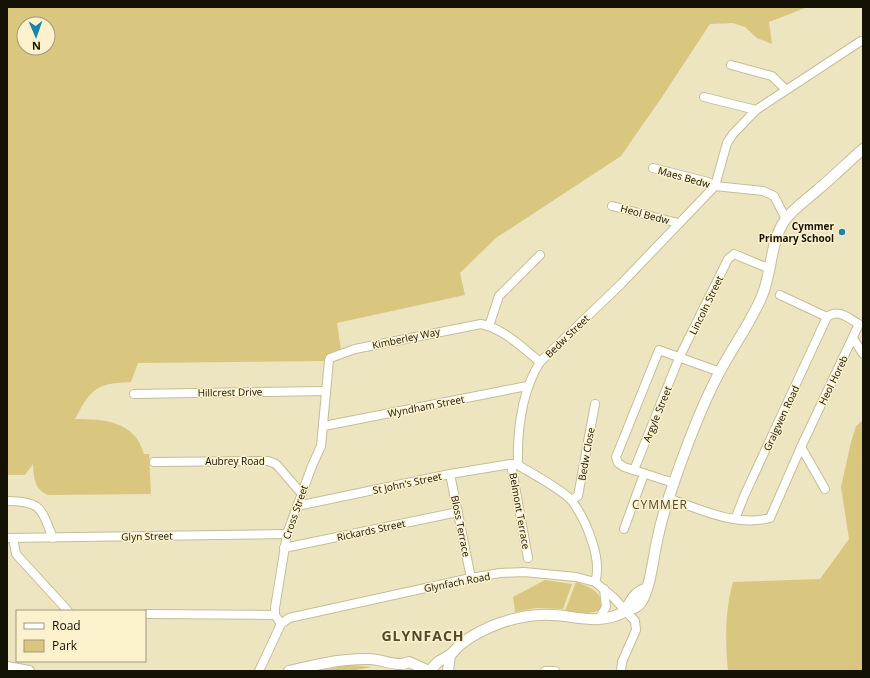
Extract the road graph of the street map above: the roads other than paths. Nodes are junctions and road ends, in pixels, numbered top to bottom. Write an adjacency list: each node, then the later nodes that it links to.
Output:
1 (861, 41): 3 (street)
2 (732, 65): 3 (street)
3 (786, 90): 5 (street)
4 (704, 97): 5 (street)
5 (756, 110): 8 (street)
6 (863, 149): 10 (main road)
7 (653, 168): 8 (street, Maes Bedw)
8 (715, 186): 10 (street); 11 (street, Bedw Street)
9 (612, 206): 11 (street, Heol Bedw)
10 (786, 219): 13 (main road)
11 (678, 223): 20 (street, Bedw Street)
12 (540, 255): 16 (street)
13 (770, 269): 19 (street, Lincoln Street); 21 (main road)
14 (780, 295): 15 (street, Heol Horeb)
15 (827, 317): 17 (street, Heol Horeb); 41 (street, Graigwen Road)
16 (489, 326): 20 (street, Kimberley Way); 23 (street, Kimberley Way)
17 (854, 338): 18 (street); 27 (street, Heol Horeb)
18 (863, 354)
19 (679, 358): 21 (street); 30 (street, Argyle Street); 30 (street)
20 (540, 362): 22 (street, Bedw Street)
21 (720, 372): 33 (main road)
22 (527, 386): 26 (street, Wyndham Street); 29 (street, Bedw Street)
23 (326, 391): 24 (street, Hillcrest Drive); 26 (street, Kimberley Way)
24 (134, 394)
25 (595, 404): 37 (street, Bedw Close)
26 (324, 426): 35 (street, Cross Street)
27 (801, 447): 34 (street); 41 (street, Heol Horeb)
28 (154, 462): 35 (street, Aubrey Road)
29 (515, 465): 31 (street, St John's Street); 37 (street); 47 (street, Belmont Terrace)
30 (634, 470): 32 (street)
31 (450, 474): 39 (street, St John's Street); 40 (street, Bloss Terrace)
32 (644, 474): 33 (street); 42 (street)
33 (674, 483): 36 (main road)
34 (825, 489)
35 (302, 493): 39 (street, Cross Street)
36 (668, 498): 41 (street); 52 (main road)
37 (571, 500): 49 (street)
38 (7, 501): 45 (street)
39 (297, 506): 43 (street, Cross Street)
40 (458, 512): 46 (street, Rickards Street); 48 (street, Bloss Terrace)
41 (735, 519)
42 (624, 529)
43 (287, 534): 45 (street, Glyn Street); 46 (street, Cross Street)
44 (10, 538): 45 (street, Glyn Street); 51 (street)
45 (53, 538)
46 (284, 548): 54 (street, Cross Street)
47 (528, 558)
48 (471, 578): 49 (street, Glynfach Road); 56 (street, Glynfach Road)
49 (595, 582): 50 (street, Glynfach Road)
50 (604, 589): 52 (street, Glynfach Road); 55 (street)
51 (67, 610)
52 (626, 610): 55 (main road); 65 (street, Glynfach Road)
53 (148, 614): 54 (street)
54 (275, 615): 56 (street)
55 (598, 620): 57 (main road)
56 (281, 624): 61 (street)
57 (449, 662): 63 (main road); 64 (main road)
58 (7, 667): 60 (main road)
59 (404, 668): 62 (main road); 63 (main road)
60 (29, 671)
61 (259, 671)
62 (289, 671)
63 (430, 671)
64 (440, 671)
65 (621, 671)

